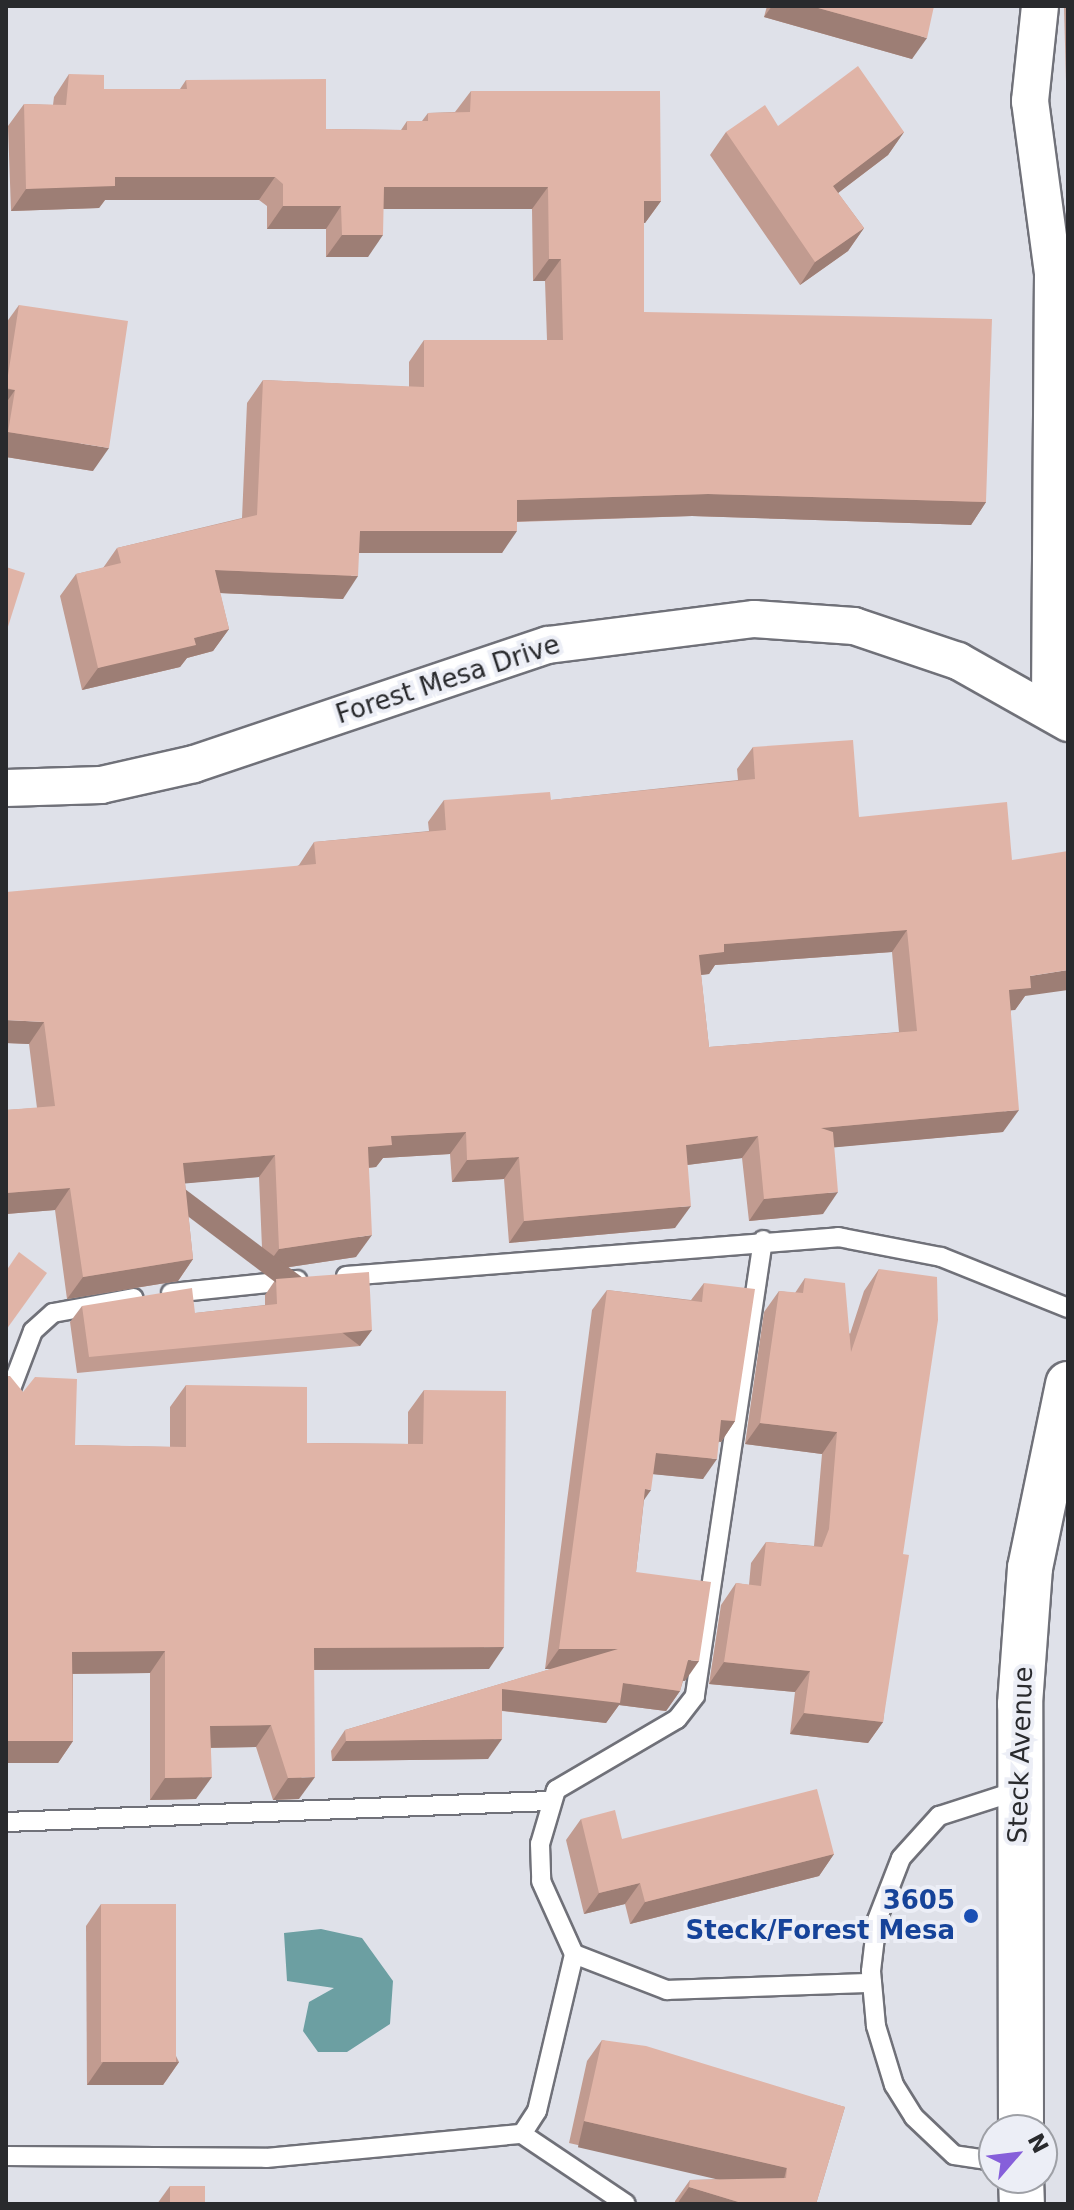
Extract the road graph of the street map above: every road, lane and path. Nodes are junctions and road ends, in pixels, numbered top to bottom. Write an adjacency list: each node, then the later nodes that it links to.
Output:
1 (1040, 6): 2 (street)
2 (1059, 416): 3 (street)
3 (1059, 716): 4 (street, Forest Mesa Drive)
4 (6, 788)
5 (763, 1240): 6 (lane); 8 (lane); 11 (lane)
6 (1068, 1308)
7 (1068, 1384): 9 (street, Steck Avenue)
8 (6, 1402)
9 (1056, 1476): 10 (street, Steck Avenue)
10 (1017, 1791): 14 (lane); 15 (street, Steck Avenue)
11 (551, 1801): 12 (lane); 13 (lane)
12 (6, 1822)
13 (574, 1954): 14 (lane); 16 (lane)
14 (872, 1983): 18 (lane)
15 (1021, 2114)
16 (522, 2134): 17 (lane); 19 (lane)
17 (6, 2156)
18 (978, 2159)
19 (626, 2204)

